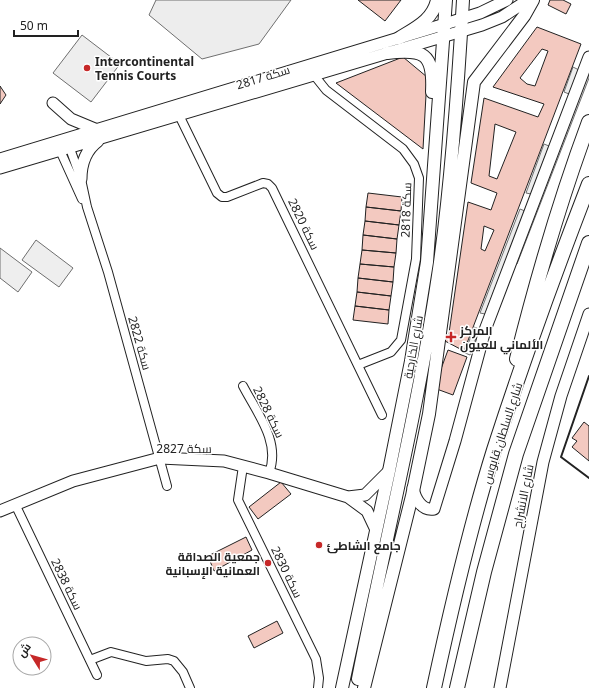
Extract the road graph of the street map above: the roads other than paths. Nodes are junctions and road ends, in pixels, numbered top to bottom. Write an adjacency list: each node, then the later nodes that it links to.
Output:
1 (438, 0): 10 (main road)
2 (446, 0): 8 (main road, شارع الخارجية)
3 (463, 0): 7 (main road, شارع الخارجية)
4 (507, 0): 7 (street, سكة 2817)
5 (528, 0): 9 (street, سكة 2817)
6 (533, 0): 33 (main road)
7 (462, 18): 8 (street, سكة 2817); 9 (main road, شارع الخارجية)
8 (444, 30): 9 (street, سكة 2817); 10 (street, سكة 2817); 11 (street, سكة 2817); 23 (main road, شارع الخارجية)
9 (461, 31): 29 (main road, شارع الخارجية)
10 (399, 38): 15 (street, سكة 2817)
11 (387, 53): 13 (street, سكة 2817); 23 (main road)
12 (589, 57): 40 (street)
13 (314, 75): 16 (street, سكة 2817); 30 (street, سكة 2818)
14 (53, 102): 18 (street)
15 (175, 105): 16 (street, سكة 2820); 18 (street, سكة 2817)
16 (179, 116): 19 (street, سكة 2817); 30 (street, سكة 2820)
17 (589, 122): 34 (highway)
18 (95, 129): 20 (street, سكة 2817)
19 (100, 140): 20 (street, سكة 2817); 24 (street)
20 (63, 145): 21 (street, سكة 2817); 22 (street, سكة 2817); 24 (street, سكة 2822); 26 (street, سكة 2822)
21 (0, 159)
22 (0, 168)
23 (434, 173): 37 (main road, شارع الخارجية)
24 (81, 179): 26 (street, سكة 2822)
25 (589, 184): 34 (highway, شارع السلطان قابوس)
26 (87, 207): 35 (street, سكة 2822)
27 (589, 243): 53 (highway, شارع السلطان قابوس)
28 (589, 314): 54 (street, شارع الانشراح)
29 (422, 364): 33 (main road); 50 (main road, شارع الخارجية)
30 (358, 365): 32 (street, سكة 2820)
31 (243, 386): 38 (street, سكة 2828)
32 (382, 415)
33 (422, 446): 40 (main road)
34 (494, 450): 52 (highway, شارع السلطان قابوس)
35 (160, 458): 36 (street, سكة 2827); 39 (street, سكة 2822); 42 (street, سكة 2827)
36 (243, 466): 38 (street, سكة 2827); 48 (street, سكة 2830)
37 (389, 471): 41 (street, سكة 2827); 44 (main road, شارع الخارجية)
38 (269, 472): 41 (street, سكة 2827)
39 (167, 486)
40 (413, 488): 51 (main road)
41 (348, 497): 44 (street, سكة 2827)
42 (15, 504): 43 (street, سكة 2827); 45 (street, سكة 2838)
43 (0, 511)
44 (376, 530): 49 (main road, شارع الخارجية)
45 (90, 660): 46 (street, سكة 2838); 47 (street)
46 (97, 675)
47 (190, 688)
48 (318, 688)
49 (342, 688)
50 (356, 688)
51 (364, 688)
52 (434, 688)
53 (457, 688)
54 (500, 688)

